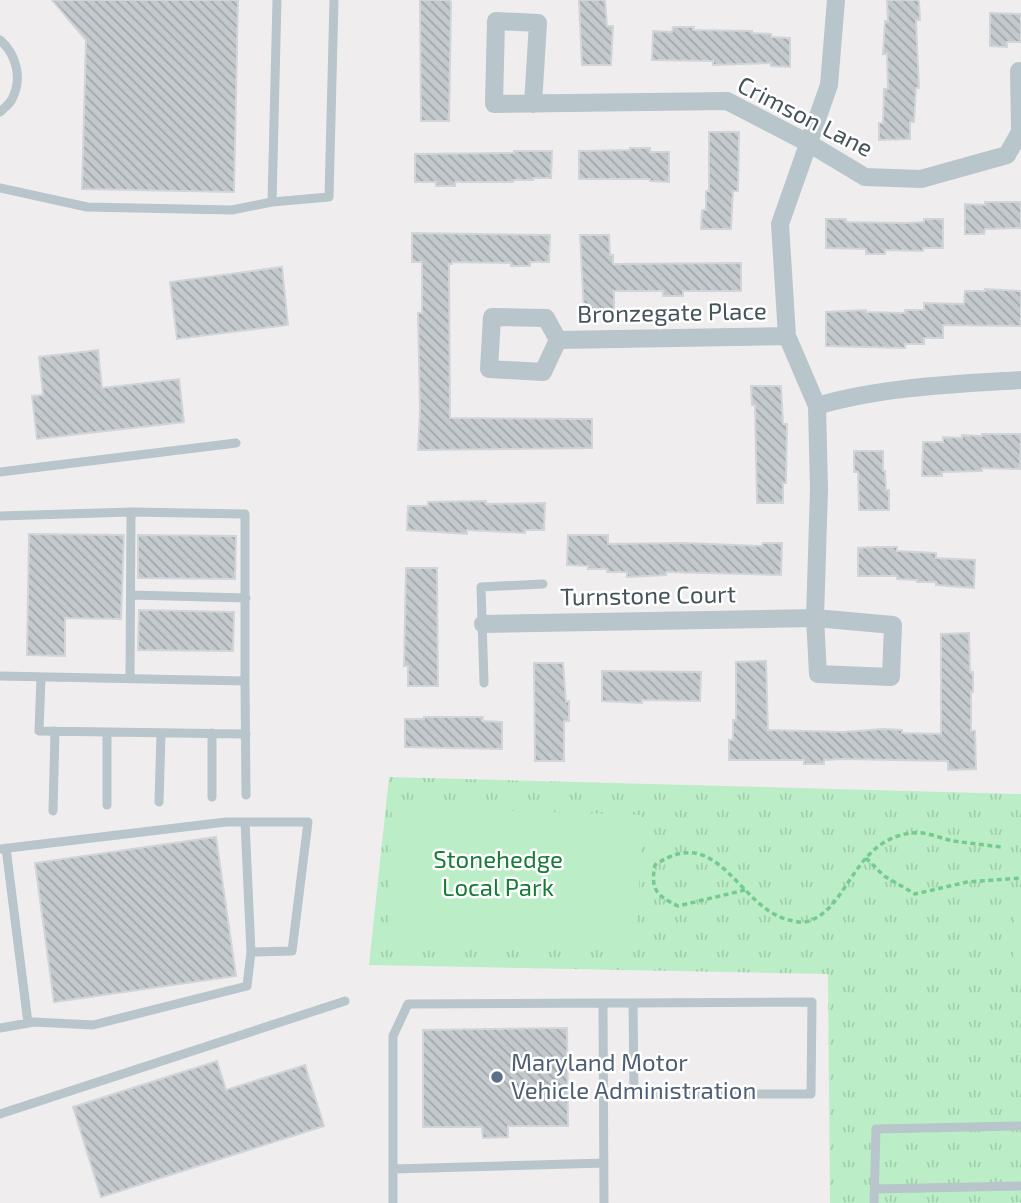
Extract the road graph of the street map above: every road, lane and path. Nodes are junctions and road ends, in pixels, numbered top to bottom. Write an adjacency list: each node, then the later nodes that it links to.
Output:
1 (277, 0): 10 (lane)
2 (334, 0): 10 (lane)
3 (836, 0): 8 (street)
4 (0, 40): 7 (lane)
5 (1019, 71): 8 (street, Crimson Lane)
6 (533, 104): 6 (street, Crimson Lane); 8 (street, Crimson Lane)
7 (0, 112)
8 (810, 144): 11 (street)
9 (0, 188): 10 (lane)
10 (272, 202)
11 (787, 335): 12 (street, Bronzegate Place); 14 (street)
12 (558, 340): 12 (street, Bronzegate Place)
13 (1021, 380): 14 (street)
14 (817, 406): 22 (street)
15 (236, 443): 16 (lane)
16 (0, 472)
17 (131, 512): 18 (lane); 20 (lane); 21 (lane)
18 (0, 516)
19 (544, 583): 23 (lane)
20 (131, 595): 21 (lane); 26 (lane)
21 (246, 598): 27 (lane)
22 (815, 618): 22 (street); 23 (street, Turnstone Court)
23 (482, 624): 28 (lane)
24 (0, 676): 25 (lane)
25 (41, 677): 26 (lane); 29 (lane)
26 (130, 679): 27 (lane)
27 (245, 681): 33 (lane)
28 (484, 683)
29 (54, 731): 30 (lane); 38 (lane)
30 (107, 732): 31 (lane); 37 (lane)
31 (161, 733): 32 (lane); 36 (lane)
32 (212, 733): 33 (lane); 35 (lane)
33 (246, 734): 34 (lane)
34 (246, 795)
35 (212, 797)
36 (159, 802)
37 (107, 805)
38 (53, 811)
39 (245, 822): 41 (lane); 45 (lane); 45 (lane)
40 (1001, 847): 42 (path)
41 (3, 849): 49 (lane)
42 (866, 858): 43 (path); 44 (path)
43 (1021, 878)
44 (745, 890): 44 (path)
45 (251, 952): 49 (lane)
46 (345, 1001): 51 (lane)
47 (603, 1003): 48 (lane); 53 (lane); 54 (lane)
48 (633, 1003): 48 (lane)
49 (29, 1023): 50 (lane)
50 (0, 1028)
51 (0, 1114)
52 (1021, 1126): 56 (lane)
53 (604, 1163): 54 (lane); 58 (lane)
54 (393, 1169): 57 (lane)
55 (1021, 1186): 56 (lane)
56 (874, 1189): 59 (lane)
57 (393, 1203)
58 (604, 1203)
59 (874, 1203)

